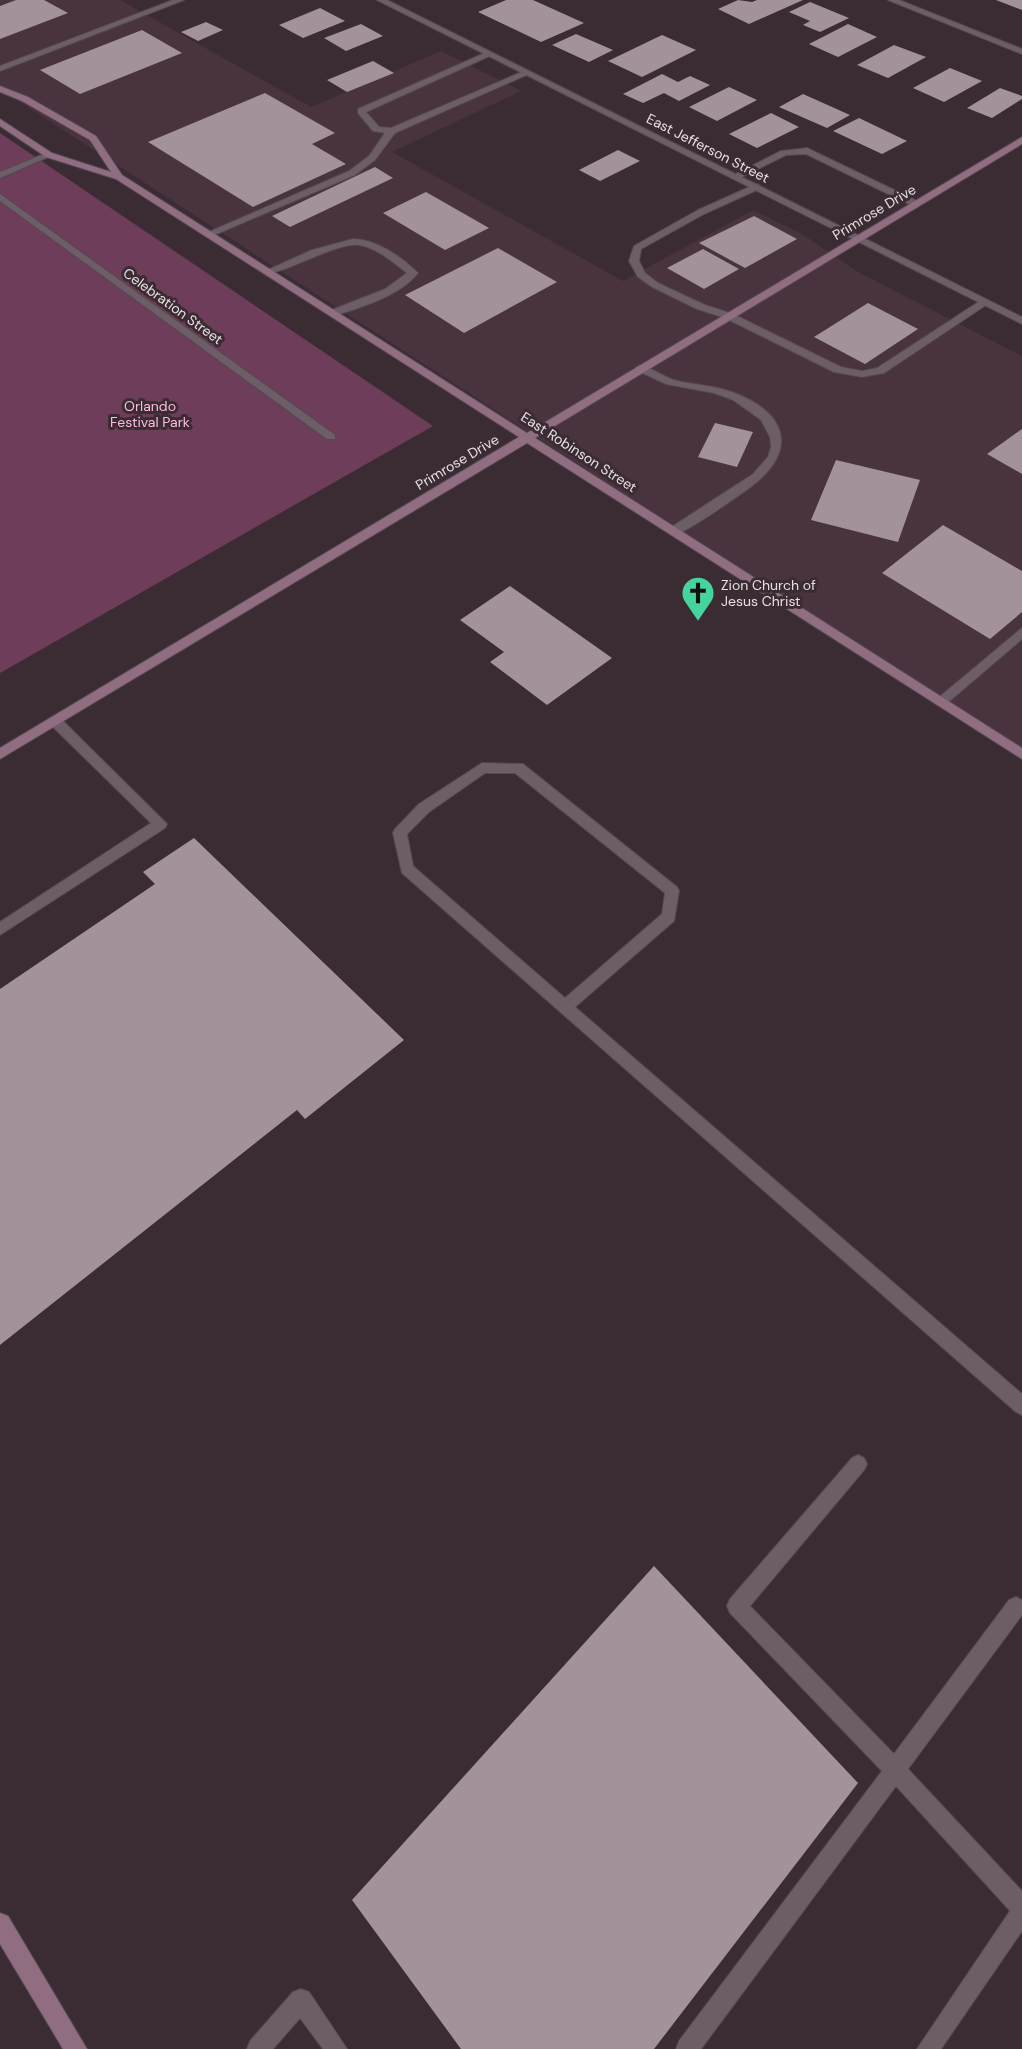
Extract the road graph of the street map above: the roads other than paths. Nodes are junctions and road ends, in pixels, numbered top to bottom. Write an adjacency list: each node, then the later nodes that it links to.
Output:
1 (180, 0): 6 (street)
2 (381, 0): 5 (street, East Jefferson Street)
3 (892, 0): 4 (street)
4 (1022, 52)
5 (490, 54): 7 (street, East Jefferson Street); 10 (street)
6 (0, 69)
7 (527, 73): 10 (street); 15 (street, East Jefferson Street)
8 (0, 88): 14 (main road, East Robinson Street)
9 (0, 122): 12 (main road, East Robinson Street)
10 (392, 131): 19 (street)
11 (1022, 140): 18 (main road, Primrose Drive)
12 (49, 155): 13 (street); 14 (main road, East Robinson Street)
13 (0, 175)
14 (119, 177): 19 (main road, East Robinson Street)
15 (735, 177): 16 (street, East Jefferson Street); 18 (street)
16 (756, 187): 20 (street, East Jefferson Street); 24 (street)
17 (0, 197): 27 (street, Celebration Street)
18 (916, 204): 20 (main road, Primrose Drive)
19 (209, 234): 21 (main road, East Robinson Street)
20 (859, 239): 22 (street, East Jefferson Street); 24 (main road, Primrose Drive)
21 (268, 272): 23 (main road, East Robinson Street); 23 (street)
22 (984, 303): 24 (street); 25 (street, East Jefferson Street)
23 (333, 313): 28 (main road, East Robinson Street)
24 (729, 316): 26 (main road, Primrose Drive)
25 (1022, 321)
26 (640, 368): 28 (main road, Primrose Drive); 29 (street)
27 (331, 436)
28 (527, 436): 29 (main road, East Robinson Street); 32 (main road, Primrose Drive)
29 (675, 531): 31 (main road, East Robinson Street)
30 (1022, 632): 31 (street)
31 (941, 702): 34 (main road, East Robinson Street)
32 (55, 721): 33 (main road, Primrose Drive); 35 (street)
33 (0, 754)
34 (1022, 754)
35 (0, 929)
36 (565, 1007): 36 (street); 37 (street)
37 (1022, 1406)
38 (858, 1464): 40 (street)
39 (1016, 1608): 40 (street)
40 (896, 1770): 41 (street); 47 (street)
41 (1022, 1907)
42 (1022, 1913): 48 (street)
43 (0, 1924): 44 (main road)
44 (76, 2049)
45 (258, 2049): 46 (street)
46 (336, 2049)
47 (687, 2049)
48 (928, 2049)

